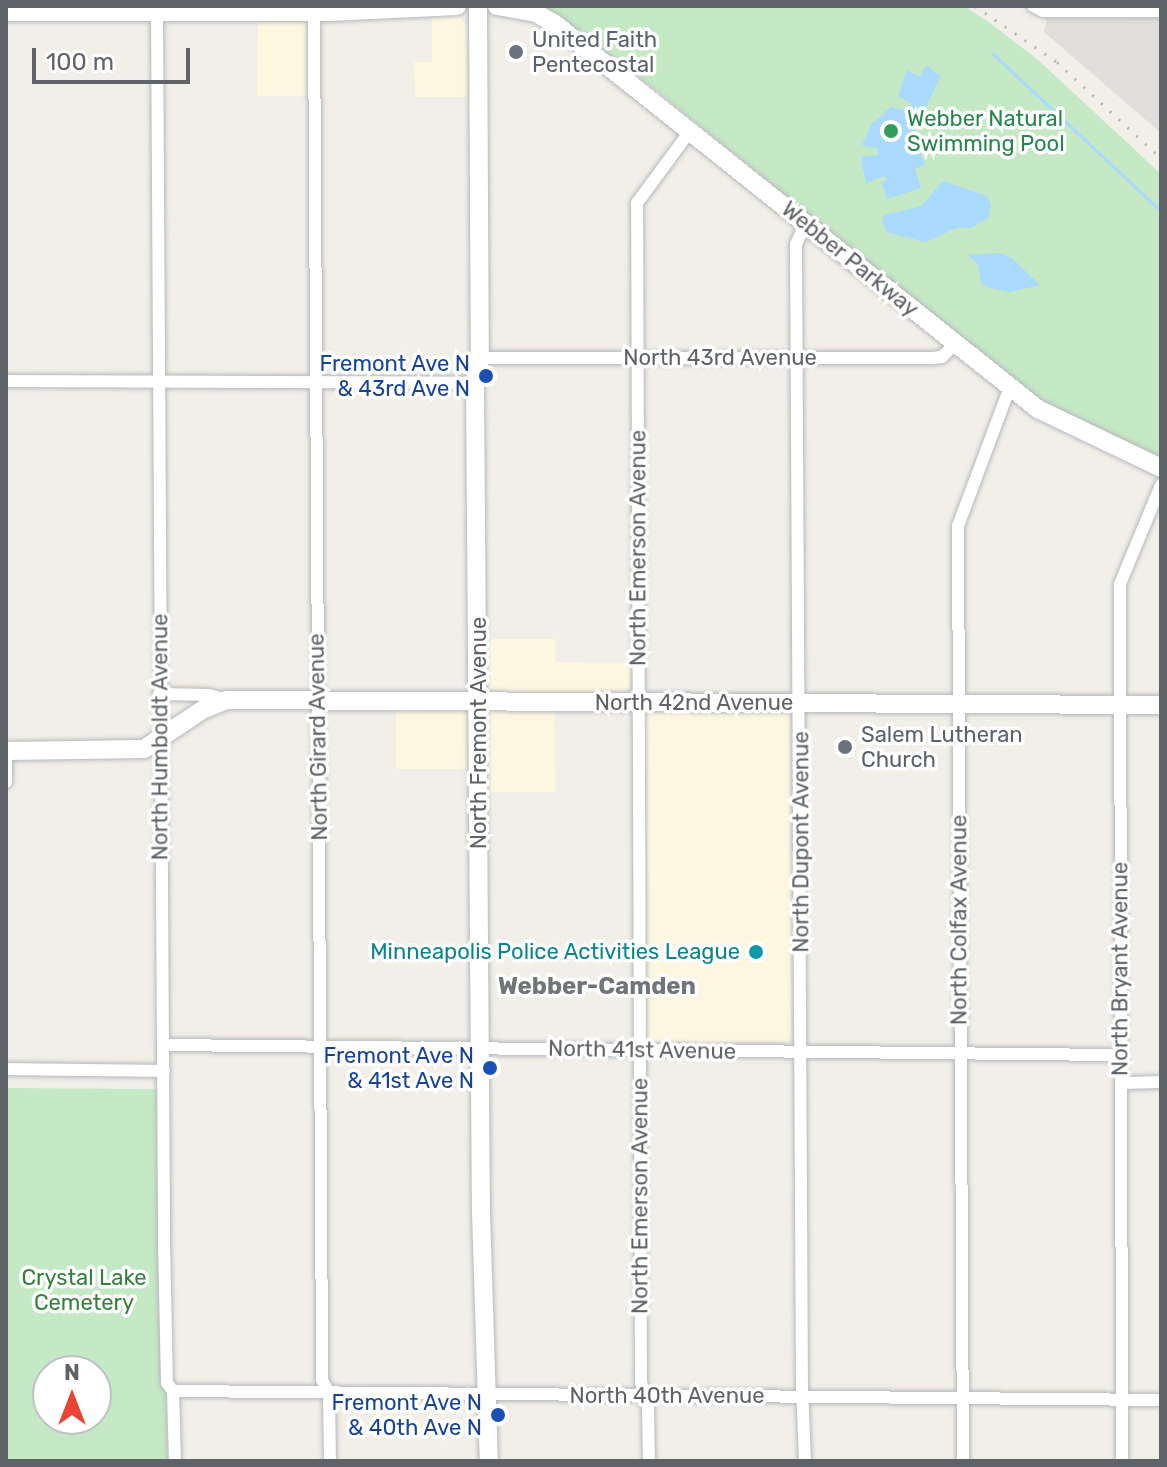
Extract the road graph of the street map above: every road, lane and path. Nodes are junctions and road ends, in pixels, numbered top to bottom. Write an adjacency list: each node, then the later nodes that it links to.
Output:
1 (457, 6): 9 (street)
2 (478, 6): 13 (street, North Fremont Avenue)
3 (497, 6): 10 (street, Webber Parkway)
4 (1033, 6): 6 (street)
5 (70, 9): 7 (street); 8 (street)
6 (1161, 11)
7 (6, 12)
8 (157, 12): 9 (street); 17 (street, North Humboldt Avenue)
9 (314, 12): 18 (street, North Girard Avenue)
10 (690, 131): 11 (street, Webber Parkway); 15 (street, North Emerson Avenue)
11 (805, 224): 12 (street, Webber Parkway); 14 (street, North Dupont Avenue)
12 (955, 344): 14 (street, North 43rd Avenue); 20 (street, Webber Parkway)
13 (480, 358): 15 (street, North 43rd Avenue); 19 (street, North Fremont Avenue)
14 (797, 358): 15 (street, North 43rd Avenue); 28 (street, North Dupont Avenue)
15 (637, 359): 27 (street, North Emerson Avenue)
16 (6, 381): 17 (street)
17 (160, 381): 18 (street); 23 (street, North Humboldt Avenue)
18 (315, 382): 19 (street); 25 (street, North Girard Avenue)
19 (475, 383): 26 (street, North Fremont Avenue)
20 (1010, 387): 21 (street, Webber Parkway); 29 (street, North Colfax Avenue)
21 (1161, 468)
22 (1161, 485): 30 (street, North Bryant Avenue)
23 (159, 694): 24 (street, North 42nd Avenue); 32 (street, North Humboldt Avenue)
24 (227, 700): 25 (street, North 42nd Avenue); 32 (street, North 42nd Avenue)
25 (318, 700): 26 (street, North 42nd Avenue); 36 (street, North Girard Avenue)
26 (479, 701): 27 (street, North 42nd Avenue); 37 (street, North Fremont Avenue)
27 (639, 703): 28 (street, North 42nd Avenue); 38 (street, North Emerson Avenue)
28 (801, 703): 29 (street, North 42nd Avenue); 39 (street, North Dupont Avenue)
29 (958, 704): 30 (street, North 42nd Avenue); 40 (street, North Colfax Avenue)
30 (1120, 705): 31 (street, North 42nd Avenue); 41 (street, North Bryant Avenue)
31 (1161, 705)
32 (159, 741): 33 (street, North 42nd Avenue); 35 (street, North Humboldt Avenue)
33 (6, 753): 34 (street)
34 (6, 782)
35 (163, 1045): 36 (street, North 41st Avenue); 43 (street, North Humboldt Avenue)
36 (321, 1046): 37 (street, North 41st Avenue); 47 (street, North Girard Avenue)
37 (480, 1048): 38 (street, North 41st Avenue); 48 (street, North Fremont Avenue)
38 (640, 1051): 39 (street, North 41st Avenue); 49 (street, North Emerson Avenue)
39 (803, 1052): 40 (street, North 41st Avenue); 50 (street, North Dupont Avenue)
40 (960, 1054): 41 (street, North 41st Avenue); 51 (street, North Colfax Avenue)
41 (1121, 1055): 45 (street, North Bryant Avenue)
42 (6, 1069): 43 (street)
43 (164, 1071): 46 (street, North Humboldt Avenue)
44 (1161, 1082): 45 (street)
45 (1121, 1083): 52 (street, North Bryant Avenue)
46 (173, 1391): 47 (street, North 40th Avenue); 54 (street, North Humboldt Avenue)
47 (329, 1393): 48 (street, North 40th Avenue); 55 (street, North Girard Avenue)
48 (485, 1394): 49 (street, North 40th Avenue); 56 (street, North Fremont Avenue)
49 (645, 1395): 50 (street, North 40th Avenue); 57 (street, North Emerson Avenue)
50 (802, 1397): 51 (street, North 40th Avenue); 58 (street, North Dupont Avenue)
51 (962, 1398): 52 (street, North 40th Avenue); 59 (street, North Colfax Avenue)
52 (1122, 1400): 53 (street, North 40th Avenue); 60 (street, North Bryant Avenue)
53 (1161, 1400)
54 (175, 1461)
55 (330, 1461)
56 (489, 1461)
57 (649, 1461)
58 (805, 1461)
59 (963, 1461)
60 (1122, 1461)

